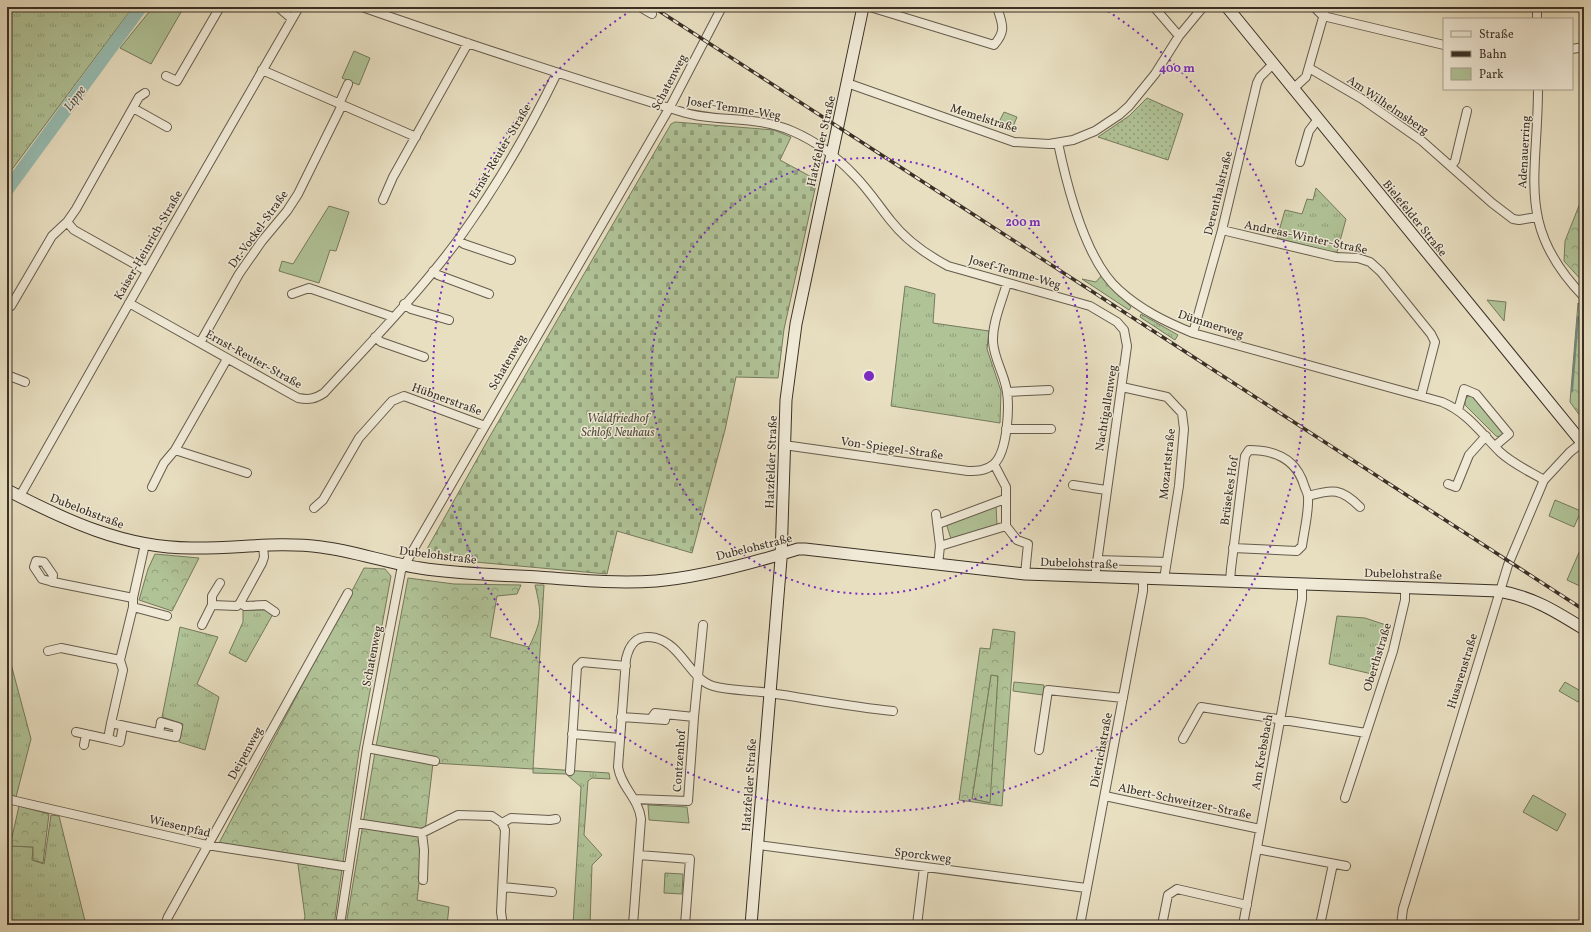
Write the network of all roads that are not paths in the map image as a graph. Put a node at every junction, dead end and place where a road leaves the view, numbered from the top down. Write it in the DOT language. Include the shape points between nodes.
graph roads {
  1 [pos="220,7"];
  2 [pos="278,7"];
  3 [pos="299,7"];
  4 [pos="362,7"];
  5 [pos="640,7"];
  6 [pos="722,7"];
  7 [pos="863,7"];
  8 [pos="870,7"];
  9 [pos="997,7"];
  10 [pos="1154,7"];
  11 [pos="1203,7"];
  12 [pos="1227,7"];
  13 [pos="1314,7"];
  14 [pos="1326,7"];
  15 [pos="1537,7"];
  16 [pos="652,14"];
  17 [pos="1323,16"];
  18 [pos="291,18"];
  19 [pos="1537,18"];
  20 [pos="1179,36"];
  21 [pos="468,43"];
  22 [pos="1443,45"];
  23 [pos="1584,47"];
  24 [pos="1573,49"];
  25 [pos="1273,64"];
  26 [pos="1309,68"];
  27 [pos="262,70"];
  28 [pos="557,73"];
  29 [pos="166,76"];
  30 [pos="847,83"];
  31 [pos="348,84"];
  32 [pos="1294,88"];
  33 [pos="1538,90"];
  34 [pos="145,93"];
  35 [pos="340,104"];
  36 [pos="670,107"];
  37 [pos="133,108"];
  38 [pos="1467,111"];
  39 [pos="1318,120"];
  40 [pos="167,126"];
  41 [pos="416,137"];
  42 [pos="1058,143"];
  43 [pos="831,154"];
  44 [pos="1300,162"];
  45 [pos="1451,166"];
  46 [pos="383,200"];
  47 [pos="1537,217"];
  48 [pos="67,222"];
  49 [pos="1222,230"];
  50 [pos="458,240"];
  51 [pos="511,260"];
  52 [pos="147,271"];
  53 [pos="433,271"];
  54 [pos="1007,283"];
  55 [pos="292,294"];
  56 [pos="489,294"];
  57 [pos="1584,297"];
  58 [pos="129,303"];
  59 [pos="404,304"];
  60 [pos="7,308"];
  61 [pos="393,317"];
  62 [pos="449,320"];
  63 [pos="1124,330"];
  64 [pos="1193,333"];
  65 [pos="375,337"];
  66 [pos="200,343"];
  67 [pos="424,357"];
  68 [pos="227,359"];
  69 [pos="7,374"];
  70 [pos="25,382"];
  71 [pos="1122,387"];
  72 [pos="1049,390"];
  73 [pos="1007,392"];
  74 [pos="1420,396"];
  75 [pos="1458,410"];
  76 [pos="485,426"];
  77 [pos="1006,429"];
  78 [pos="1051,429"];
  79 [pos="1486,436"];
  80 [pos="1583,443"];
  81 [pos="784,445"];
  82 [pos="1495,446"];
  83 [pos="175,450"];
  84 [pos="994,464"];
  85 [pos="247,473"];
  86 [pos="1544,480"];
  87 [pos="1448,484"];
  88 [pos="1073,485"];
  89 [pos="152,487"];
  90 [pos="7,490"];
  91 [pos="1106,490"];
  92 [pos="20,496"];
  93 [pos="1308,496"];
  94 [pos="1006,498"];
  95 [pos="1360,507"];
  96 [pos="314,508"];
  97 [pos="936,514"];
  98 [pos="938,524"];
  99 [pos="1006,526"];
  100 [pos="145,544"];
  101 [pos="263,545"];
  102 [pos="940,546"];
  103 [pos="1233,548"];
  104 [pos="781,554"];
  105 [pos="1097,560"];
  106 [pos="1166,562"];
  107 [pos="404,565"];
  108 [pos="938,565"];
  109 [pos="1025,574"];
  110 [pos="1095,577"];
  111 [pos="1143,578"];
  112 [pos="1164,580"];
  113 [pos="1230,581"];
  114 [pos="52,582"];
  115 [pos="220,583"];
  116 [pos="1302,584"];
  117 [pos="1405,587"];
  118 [pos="1499,591"];
  119 [pos="348,593"];
  120 [pos="133,598"];
  121 [pos="240,603"];
  122 [pos="212,605"];
  123 [pos="133,607"];
  124 [pos="275,612"];
  125 [pos="166,616"];
  126 [pos="202,625"];
  127 [pos="703,625"];
  128 [pos="1584,629"];
  129 [pos="48,651"];
  130 [pos="120,660"];
  131 [pos="626,666"];
  132 [pos="698,676"];
  133 [pos="769,692"];
  134 [pos="1123,698"];
  135 [pos="893,711"];
  136 [pos="694,716"];
  137 [pos="622,717"];
  138 [pos="1281,720"];
  139 [pos="111,723"];
  140 [pos="123,726"];
  141 [pos="76,732"];
  142 [pos="159,733"];
  143 [pos="1366,733"];
  144 [pos="86,734"];
  145 [pos="572,734"];
  146 [pos="620,738"];
  147 [pos="108,739"];
  148 [pos="1183,739"];
  149 [pos="84,745"];
  150 [pos="367,748"];
  151 [pos="1039,750"];
  152 [pos="435,761"];
  153 [pos="570,771"];
  154 [pos="1105,796"];
  155 [pos="1345,798"];
  156 [pos="7,799"];
  157 [pos="634,799"];
  158 [pos="556,819"];
  159 [pos="502,823"];
  160 [pos="356,824"];
  161 [pos="1260,829"];
  162 [pos="422,833"];
  163 [pos="207,845"];
  164 [pos="758,845"];
  165 [pos="1257,849"];
  166 [pos="639,855"];
  167 [pos="1333,864"];
  168 [pos="1346,866"];
  169 [pos="349,867"];
  170 [pos="924,868"];
  171 [pos="423,880"];
  172 [pos="503,887"];
  173 [pos="1086,888"];
  174 [pos="552,892"];
  175 [pos="1247,905"];
  176 [pos="165,925"];
  177 [pos="340,925"];
  178 [pos="503,925"];
  179 [pos="633,925"];
  180 [pos="685,925"];
  181 [pos="752,925"];
  182 [pos="917,925"];
  183 [pos="1080,925"];
  184 [pos="1162,925"];
  185 [pos="1243,925"];
  186 [pos="1320,925"];
  187 [pos="1401,925"];
  1 -- 29 [label="street" via="177,81"];
  2 -- 18 [label="street"];
  3 -- 18 [label="street, Kaiser-Heinrich-Straße"];
  4 -- 21 [label="street, Josef-Temme-Weg"];
  5 -- 16 [label="street"];
  6 -- 36 [label="street, Schatenweg"];
  7 -- 30 [label="main road, Hatzfelder Straße"];
  8 -- 9 [label="street" via="994,45 1002,36 1003,28"];
  10 -- 20 [label="street"];
  11 -- 20 [label="street, Memelstraße"];
  12 -- 25 [label="main road, Bielefelder Straße"];
  13 -- 17 [label="street"];
  14 -- 17 [label="street"];
  15 -- 19 [label="street"];
  17 -- 22 [label="street"];
  17 -- 26 [label="street"];
  18 -- 27 [label="street, Kaiser-Heinrich-Straße"];
  20 -- 42 [label="street, Memelstraße" via="1155,74 1120,115 1095,131"];
  21 -- 28 [label="street, Josef-Temme-Weg"];
  21 -- 41 [label="street"];
  23 -- 24 [label="street"];
  25 -- 32 [label="main road, Bielefelder Straße"];
  25 -- 49 [label="street, Derenthalstraße" via="1257,83"];
  26 -- 32 [label="street" via="1306,77"];
  26 -- 45 [label="street, Am Wilhelmsberg" via="1367,103 1422,141"];
  27 -- 35 [label="street"];
  27 -- 52 [label="street, Kaiser-Heinrich-Straße"];
  28 -- 36 [label="street, Josef-Temme-Weg"];
  28 -- 50 [label="street, Ernst-Reuter-Straße" via="534,121"];
  30 -- 42 [label="street, Memelstraße" via="1014,142"];
  30 -- 43 [label="main road, Hatzfelder Straße"];
  31 -- 35 [label="street, Dr.-Vockel-Straße"];
  32 -- 39 [label="main road, Bielefelder Straße"];
  33 -- 47 [label="street, Adenauerring" via="1534,179"];
  34 -- 37 [label="street" via="139,97"];
  35 -- 41 [label="street"];
  35 -- 66 [label="street, Dr.-Vockel-Straße" via="298,194 239,274"];
  36 -- 43 [label="street, Josef-Temme-Weg" via="679,111 775,125 792,131"];
  36 -- 76 [label="street, Schatenweg"];
  37 -- 40 [label="street"];
  37 -- 48 [label="street"];
  38 -- 45 [label="street" via="1455,161"];
  39 -- 44 [label="street" via="1309,131"];
  39 -- 80 [label="main road, Bielefelder Straße"];
  41 -- 46 [label="street"];
  42 -- 64 [label="street, Dümmerweg" via="1077,213 1104,274 1119,290 1155,316"];
  43 -- 54 [label="street, Josef-Temme-Weg" via="855,175 892,223 919,247 948,266"];
  43 -- 81 [label="main road, Hatzfelder Straße" via="794,332"];
  45 -- 47 [label="street, Am Wilhelmsberg" via="1513,219"];
  47 -- 57 [label="street, Adenauerring" via="1553,258"];
  48 -- 52 [label="street" via="74,230"];
  48 -- 60 [label="street" via="52,236 11,306"];
  49 -- 64 [label="street, Derenthalstraße"];
  49 -- 74 [label="street, Andreas-Winter-Straße" via="1336,257 1358,258 1376,267 1432,334 1435,342"];
  50 -- 51 [label="street"];
  50 -- 53 [label="street, Ernst-Reuter-Straße"];
  52 -- 58 [label="street, Kaiser-Heinrich-Straße"];
  53 -- 56 [label="street"];
  53 -- 59 [label="street, Ernst-Reuter-Straße"];
  54 -- 63 [label="street, Josef-Temme-Weg" via="1090,306 1117,322"];
  54 -- 73 [label="street" via="993,342"];
  55 -- 61 [label="street" via="309,288"];
  58 -- 66 [label="street, Ernst-Reuter-Straße"];
  58 -- 92 [label="street, Kaiser-Heinrich-Straße"];
  59 -- 61 [label="street, Ernst-Reuter-Straße"];
  59 -- 62 [label="street" via="411,309"];
  61 -- 65 [label="street, Ernst-Reuter-Straße"];
  63 -- 71 [label="street, Nachtigallenweg" via="1128,346"];
  64 -- 74 [label="street, Dümmerweg"];
  65 -- 67 [label="street" via="381,342"];
  65 -- 68 [label="street, Ernst-Reuter-Straße" via="324,393 308,400 298,398"];
  66 -- 68 [label="street, Ernst-Reuter-Straße"];
  68 -- 83 [label="street"];
  69 -- 70 [label="street"];
  71 -- 91 [label="street, Nachtigallenweg"];
  71 -- 106 [label="street, Mozartstraße" via="1167,397 1182,413 1184,429 1179,486"];
  72 -- 73 [label="street"];
  73 -- 77 [label="street"];
  74 -- 75 [label="street, Dümmerweg"];
  75 -- 79 [label="street, Dümmerweg"];
  75 -- 82 [label="street" via="1464,389 1476,394 1509,434"];
  76 -- 96 [label="street, Hübnerstraße" via="404,396 399,397 392,401 359,438 323,500"];
  76 -- 107 [label="street, Schatenweg"];
  77 -- 78 [label="street"];
  77 -- 84 [label="street" via="1001,453"];
  79 -- 82 [label="street, Dümmerweg"];
  79 -- 87 [label="street" via="1469,455 1456,488"];
  80 -- 86 [label="street, Husarenstraße" via="1570,452"];
  81 -- 84 [label="street, Von-Spiegel-Straße" via="968,471 982,470"];
  81 -- 104 [label="main road, Hatzfelder Straße"];
  82 -- 86 [label="street, Dümmerweg" via="1516,465"];
  83 -- 85 [label="street"];
  83 -- 89 [label="street" via="164,463"];
  84 -- 94 [label="street" via="1006,487"];
  86 -- 118 [label="street, Husarenstraße"];
  88 -- 91 [label="street"];
  90 -- 92 [label="main road, Dubelohstraße"];
  91 -- 105 [label="street, Nachtigallenweg"];
  92 -- 100 [label="main road, Dubelohstraße" via="62,518 106,535"];
  93 -- 95 [label="street" via="1339,492 1348,495"];
  93 -- 103 [label="street, Brüsekes Hof" via="1302,546 1297,551"];
  93 -- 103 [label="street, Brüsekes Hof" via="1302,479 1290,461 1278,454 1249,450 1245,456"];
  94 -- 98 [label="street"];
  94 -- 99 [label="street"];
  97 -- 98 [label="street"];
  98 -- 102 [label="street"];
  99 -- 102 [label="street"];
  99 -- 109 [label="street" via="1017,540 1028,544"];
  100 -- 101 [label="main road, Dubelohstraße" via="189,548"];
  100 -- 120 [label="street"];
  101 -- 107 [label="main road, Dubelohstraße" via="296,544 322,547"];
  101 -- 121 [label="street" via="262,563"];
  102 -- 108 [label="street"];
  103 -- 113 [label="street, Brüsekes Hof"];
  104 -- 107 [label="main road, Dubelohstraße" via="686,576 638,582 531,577"];
  104 -- 108 [label="main road, Dubelohstraße" via="798,549"];
  104 -- 133 [label="main road, Hatzfelder Straße"];
  105 -- 106 [label="street"];
  105 -- 110 [label="street, Nachtigallenweg"];
  106 -- 112 [label="street, Mozartstraße"];
  107 -- 150 [label="street, Schatenweg" via="400,574"];
  108 -- 109 [label="main road, Dubelohstraße"];
  109 -- 110 [label="main road, Dubelohstraße"];
  110 -- 111 [label="main road, Dubelohstraße"];
  111 -- 112 [label="main road, Dubelohstraße"];
  111 -- 134 [label="street, Dietrichstraße"];
  112 -- 113 [label="main road, Dubelohstraße"];
  113 -- 116 [label="main road, Dubelohstraße"];
  114 -- 120 [label="street"];
  115 -- 122 [label="street" via="212,596"];
  116 -- 117 [label="main road, Dubelohstraße"];
  116 -- 138 [label="street, Am Krebsbach" via="1302,599"];
  117 -- 118 [label="main road, Dubelohstraße"];
  117 -- 143 [label="street, Oberthstraße" via="1405,600 1397,637"];
  118 -- 128 [label="main road, Dubelohstraße" via="1533,599"];
  118 -- 187 [label="street, Husarenstraße" via="1403,909"];
  119 -- 163 [label="street, Deipenweg"];
  120 -- 123 [label="street"];
  121 -- 122 [label="street" via="237,606"];
  121 -- 124 [label="street" via="245,606 265,606"];
  122 -- 126 [label="street"];
  123 -- 125 [label="street"];
  123 -- 130 [label="street"];
  127 -- 132 [label="street, Contzenhof"];
  129 -- 130 [label="street" via="60,648"];
  130 -- 139 [label="street" via="123,670"];
  131 -- 132 [label="street" via="631,644 641,637 651,637 675,649"];
  131 -- 137 [label="street"];
  131 -- 145 [label="street" via="582,662 577,667"];
  132 -- 133 [label="street" via="712,686"];
  132 -- 136 [label="street, Contzenhof"];
  133 -- 135 [label="street"];
  133 -- 164 [label="main road, Hatzfelder Straße"];
  134 -- 151 [label="street" via="1048,690"];
  134 -- 154 [label="street, Dietrichstraße"];
  136 -- 137 [label="street, Contzenhof" via="655,713 651,719"];
  136 -- 157 [label="street, Contzenhof" via="688,801"];
  137 -- 146 [label="street"];
  138 -- 143 [label="street"];
  138 -- 148 [label="street" via="1201,707"];
  138 -- 161 [label="street, Am Krebsbach"];
  139 -- 140 [label="street"];
  139 -- 147 [label="street"];
  140 -- 142 [label="street"];
  140 -- 147 [label="street" via="120,742"];
  141 -- 144 [label="street"];
  143 -- 155 [label="street, Oberthstraße"];
  144 -- 147 [label="street"];
  144 -- 149 [label="street"];
  145 -- 146 [label="street"];
  145 -- 153 [label="street"];
  146 -- 157 [label="street" via="620,777"];
  150 -- 152 [label="street"];
  150 -- 160 [label="street, Schatenweg"];
  154 -- 161 [label="street, Albert-Schweitzer-Straße"];
  154 -- 173 [label="street, Dietrichstraße"];
  156 -- 163 [label="street, Wiesenpfad"];
  157 -- 166 [label="street" via="640,809 641,819"];
  158 -- 159 [label="street" via="512,818"];
  159 -- 162 [label="street" via="492,816 458,815"];
  159 -- 172 [label="street" via="505,830"];
  160 -- 162 [label="street"];
  160 -- 169 [label="street, Schatenweg"];
  161 -- 165 [label="street, Am Krebsbach"];
  162 -- 171 [label="street"];
  163 -- 169 [label="street, Wiesenpfad"];
  163 -- 176 [label="street, Deipenweg"];
  164 -- 170 [label="street, Sporckweg"];
  164 -- 181 [label="main road, Hatzfelder Straße"];
  165 -- 167 [label="street"];
  165 -- 175 [label="street, Am Krebsbach"];
  166 -- 179 [label="street"];
  166 -- 180 [label="street" via="690,860"];
  167 -- 168 [label="street"];
  167 -- 186 [label="street"];
  169 -- 177 [label="street, Schatenweg"];
  170 -- 173 [label="street, Sporckweg"];
  170 -- 182 [label="street"];
  172 -- 174 [label="street"];
  172 -- 178 [label="street"];
  173 -- 183 [label="street, Dietrichstraße"];
  175 -- 184 [label="street" via="1177,889 1168,895"];
  175 -- 185 [label="street, Am Krebsbach"];
}
